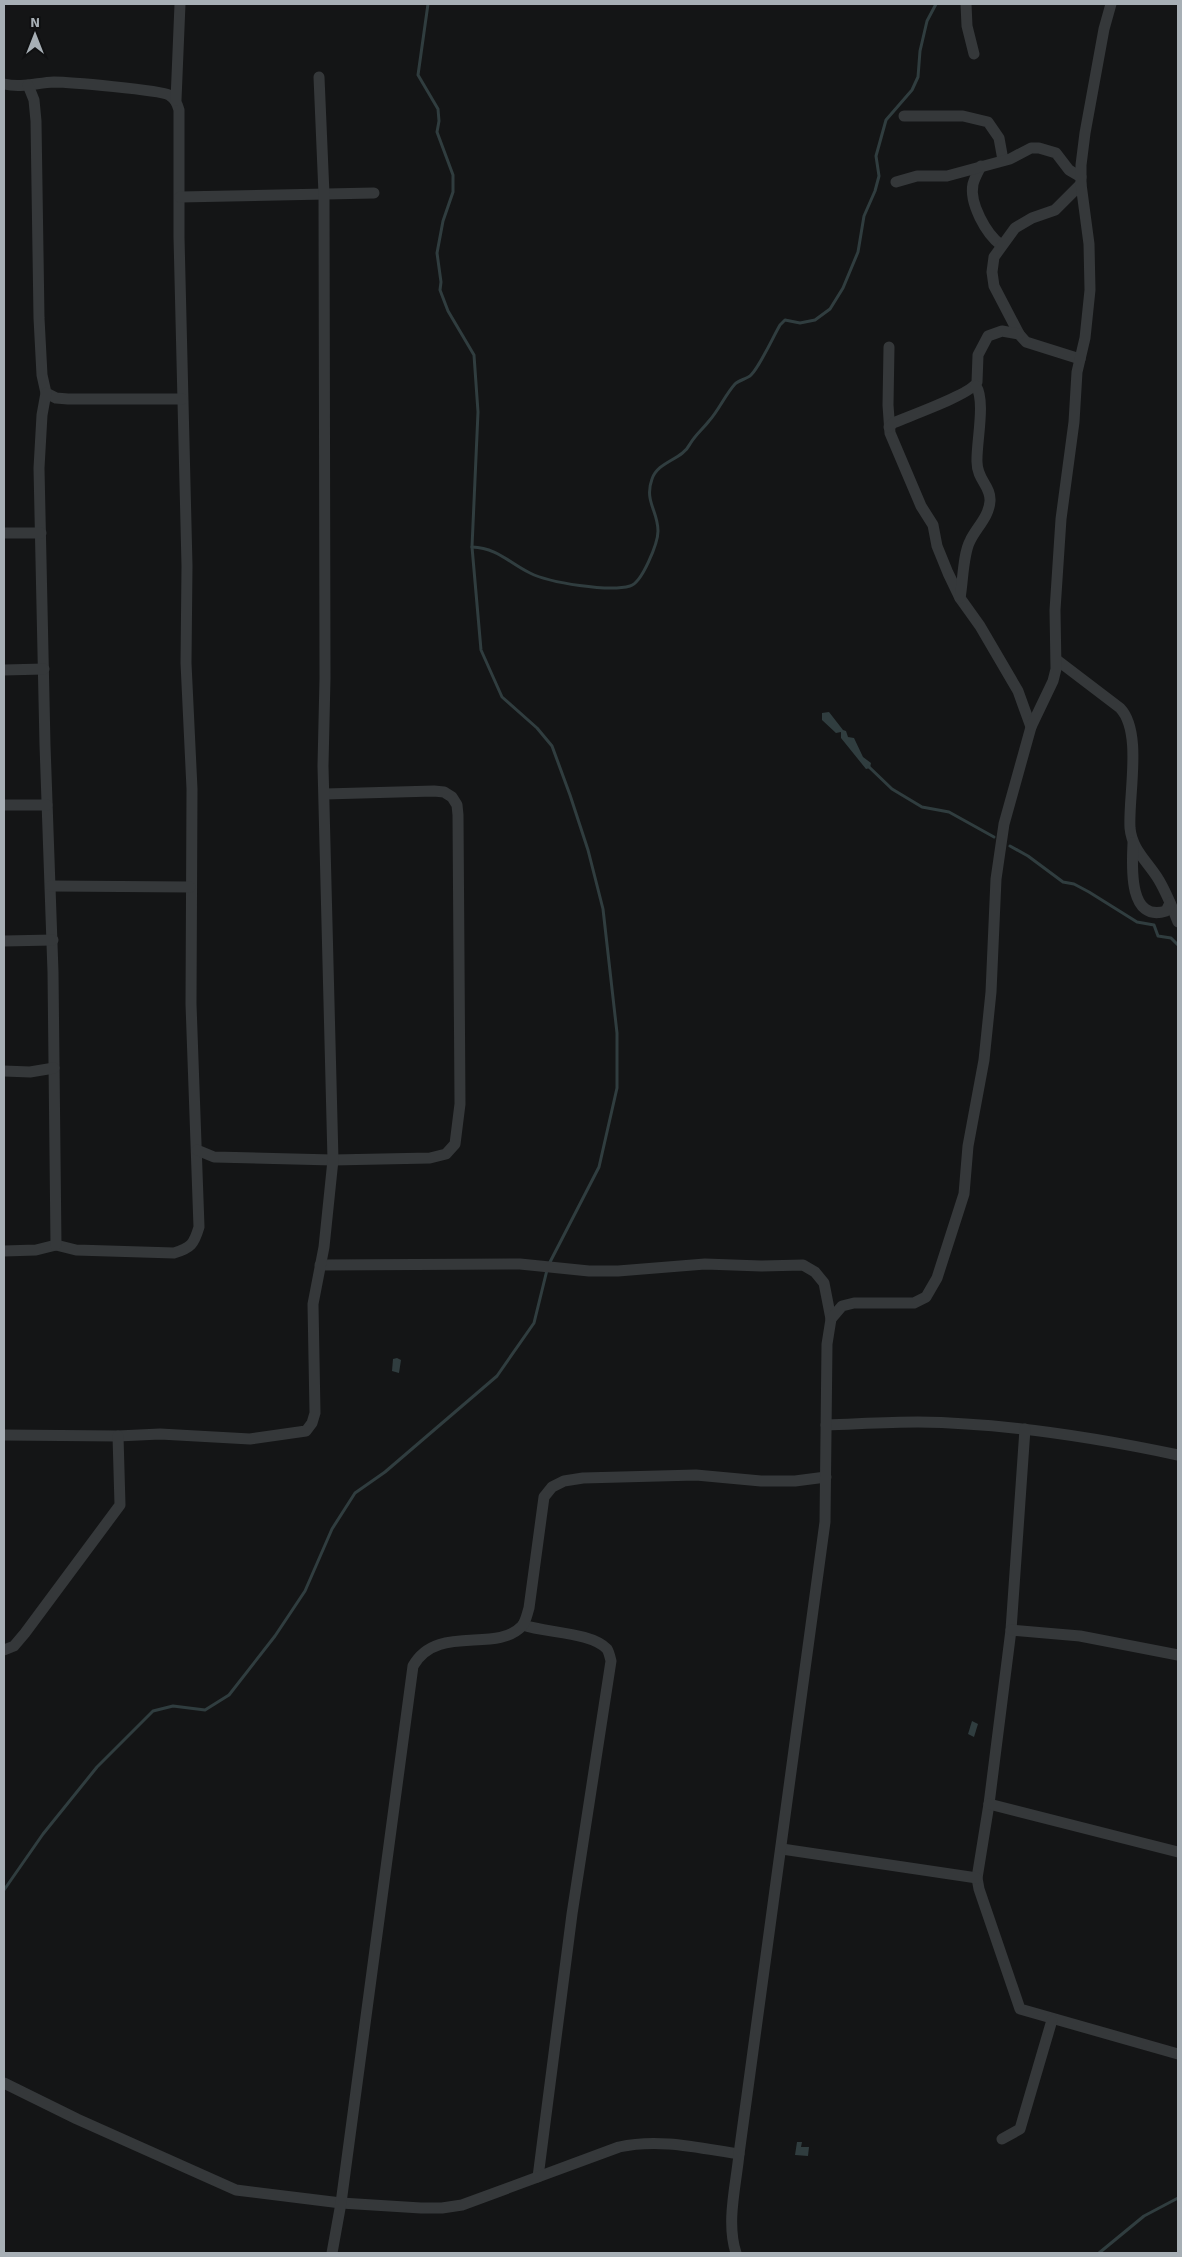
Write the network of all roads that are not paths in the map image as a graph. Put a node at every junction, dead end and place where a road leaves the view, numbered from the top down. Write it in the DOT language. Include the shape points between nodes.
graph roads {
  1 [pos="180,4"];
  2 [pos="966,4"];
  3 [pos="1111,4"];
  4 [pos="974,54"];
  5 [pos="319,77"];
  6 [pos="4,84"];
  7 [pos="28,85"];
  8 [pos="176,100"];
  9 [pos="904,116"];
  10 [pos="1003,160"];
  11 [pos="981,166"];
  12 [pos="1081,181"];
  13 [pos="896,182"];
  14 [pos="374,193"];
  15 [pos="324,194"];
  16 [pos="180,197"];
  17 [pos="1001,245"];
  18 [pos="1019,334"];
  19 [pos="889,347"];
  20 [pos="1080,359"];
  21 [pos="976,386"];
  22 [pos="46,393"];
  23 [pos="182,399"];
  24 [pos="889,427"];
  25 [pos="4,533"];
  26 [pos="40,533"];
  27 [pos="960,598"];
  28 [pos="1057,660"];
  29 [pos="44,669"];
  30 [pos="4,670"];
  31 [pos="1031,727"];
  32 [pos="326,794"];
  33 [pos="4,805"];
  34 [pos="47,805"];
  35 [pos="1133,841"];
  36 [pos="51,886"];
  37 [pos="190,887"];
  38 [pos="1170,903"];
  39 [pos="1178,922"];
  40 [pos="53,940"];
  41 [pos="4,941"];
  42 [pos="54,1068"];
  43 [pos="4,1071"];
  44 [pos="197,1150"];
  45 [pos="333,1160"];
  46 [pos="56,1245"];
  47 [pos="4,1252"];
  48 [pos="320,1265"];
  49 [pos="831,1319"];
  50 [pos="826,1425"];
  51 [pos="1025,1430"];
  52 [pos="4,1435"];
  53 [pos="118,1436"];
  54 [pos="1178,1455"];
  55 [pos="826,1477"];
  56 [pos="523,1625"];
  57 [pos="1011,1630"];
  58 [pos="4,1650"];
  59 [pos="1178,1654"];
  60 [pos="989,1804"];
  61 [pos="782,1850"];
  62 [pos="1178,1852"];
  63 [pos="977,1878"];
  64 [pos="1052,2020"];
  65 [pos="1178,2054"];
  66 [pos="4,2083"];
  67 [pos="1002,2139"];
  68 [pos="739,2154"];
  69 [pos="538,2178"];
  70 [pos="341,2203"];
  71 [pos="332,2253"];
  72 [pos="736,2253"];
  1 -- 8 [label="street"];
  2 -- 4 [label="street" via="966,26"];
  3 -- 12 [label="street" via="1085,133"];
  5 -- 15 [label="street"];
  6 -- 7 [label="street"];
  7 -- 8 [label="street" via="56,82 148,91 167,94"];
  7 -- 22 [label="street" via="34,100 36,121 39,318"];
  8 -- 16 [label="street" via="179,110"];
  9 -- 10 [label="street" via="963,116 988,122 999,138"];
  10 -- 11 [label="street"];
  10 -- 12 [label="street" via="1031,148 1048,149 1061,158"];
  11 -- 13 [label="street" via="946,176 917,176"];
  11 -- 17 [label="street" via="973,184 973,199 986,230"];
  12 -- 17 [label="street" via="1055,210 1016,228"];
  12 -- 20 [label="street" via="1091,273"];
  14 -- 15 [label="street"];
  15 -- 16 [label="street"];
  15 -- 32 [label="street" via="323,766"];
  16 -- 23 [label="street"];
  17 -- 18 [label="street" via="994,257 994,286"];
  18 -- 20 [label="street" via="1026,342"];
  18 -- 21 [label="street" via="1002,331 988,336 978,355"];
  19 -- 24 [label="street"];
  20 -- 28 [label="street" via="1061,519 1055,610"];
  21 -- 24 [label="street" via="965,394 893,422"];
  21 -- 27 [label="street" via="979,392 977,471 990,492 990,500 970,542"];
  22 -- 23 [label="street" via="68,400"];
  22 -- 26 [label="street" via="39,468"];
  23 -- 37 [label="street" via="186,663 192,789"];
  24 -- 27 [label="street" via="921,506 935,531 937,546"];
  25 -- 26 [label="street"];
  26 -- 29 [label="street"];
  27 -- 31 [label="street" via="1018,691"];
  28 -- 31 [label="street" via="1053,681"];
  28 -- 35 [label="street" via="1120,708 1128,719"];
  29 -- 30 [label="street"];
  29 -- 34 [label="street"];
  31 -- 49 [label="street" via="1001,838 984,1060 968,1146 961,1208 937,1278 926,1297 914,1304 854,1303 842,1306"];
  32 -- 45 [label="street"];
  32 -- 45 [label="street" via="444,792 457,805 460,852 460,1104 455,1144 446,1154 430,1158"];
  33 -- 34 [label="street"];
  34 -- 36 [label="street"];
  35 -- 38 [label="street"];
  35 -- 38 [label="street" via="1134,892 1150,912 1166,911"];
  36 -- 37 [label="street"];
  36 -- 40 [label="street"];
  37 -- 44 [label="street"];
  38 -- 39 [label="street"];
  40 -- 41 [label="street"];
  40 -- 42 [label="street"];
  42 -- 43 [label="street" via="30,1072"];
  42 -- 46 [label="street"];
  44 -- 45 [label="street" via="214,1157"];
  44 -- 46 [label="street" via="199,1227 196,1240 187,1250 174,1253 76,1250"];
  45 -- 48 [label="street"];
  46 -- 47 [label="street"];
  48 -- 49 [label="street" via="520,1264 589,1271 705,1264 803,1265 824,1283"];
  48 -- 53 [label="street" via="313,1304 316,1402 312,1423 306,1431 250,1439 160,1434"];
  49 -- 50 [label="street" via="827,1344"];
  50 -- 51 [label="street" via="918,1422"];
  50 -- 55 [label="street"];
  51 -- 54 [label="street" via="1114,1442"];
  51 -- 57 [label="street"];
  52 -- 53 [label="street"];
  53 -- 58 [label="street" via="120,1505 25,1633 14,1646"];
  55 -- 56 [label="street" via="761,1481 673,1475 564,1481 552,1487 544,1497 529,1608"];
  55 -- 61 [label="street" via="825,1522"];
  56 -- 69 [label="street" via="596,1641 608,1650 611,1661 572,1914"];
  56 -- 70 [label="street" via="498,1636 434,1646 418,1657 413,1666"];
  57 -- 59 [label="street" via="1080,1636"];
  57 -- 60 [label="street"];
  60 -- 62 [label="street"];
  60 -- 63 [label="street"];
  61 -- 63 [label="street"];
  61 -- 68 [label="street"];
  63 -- 64 [label="street" via="1017,2004 1025,2012"];
  64 -- 65 [label="street"];
  64 -- 67 [label="street" via="1020,2129"];
  66 -- 70 [label="street" via="229,2187"];
  68 -- 69 [label="street" via="674,2144 637,2143"];
  68 -- 72 [label="street" via="732,2234"];
  69 -- 70 [label="street" via="442,2208"];
  70 -- 71 [label="street"];
}
